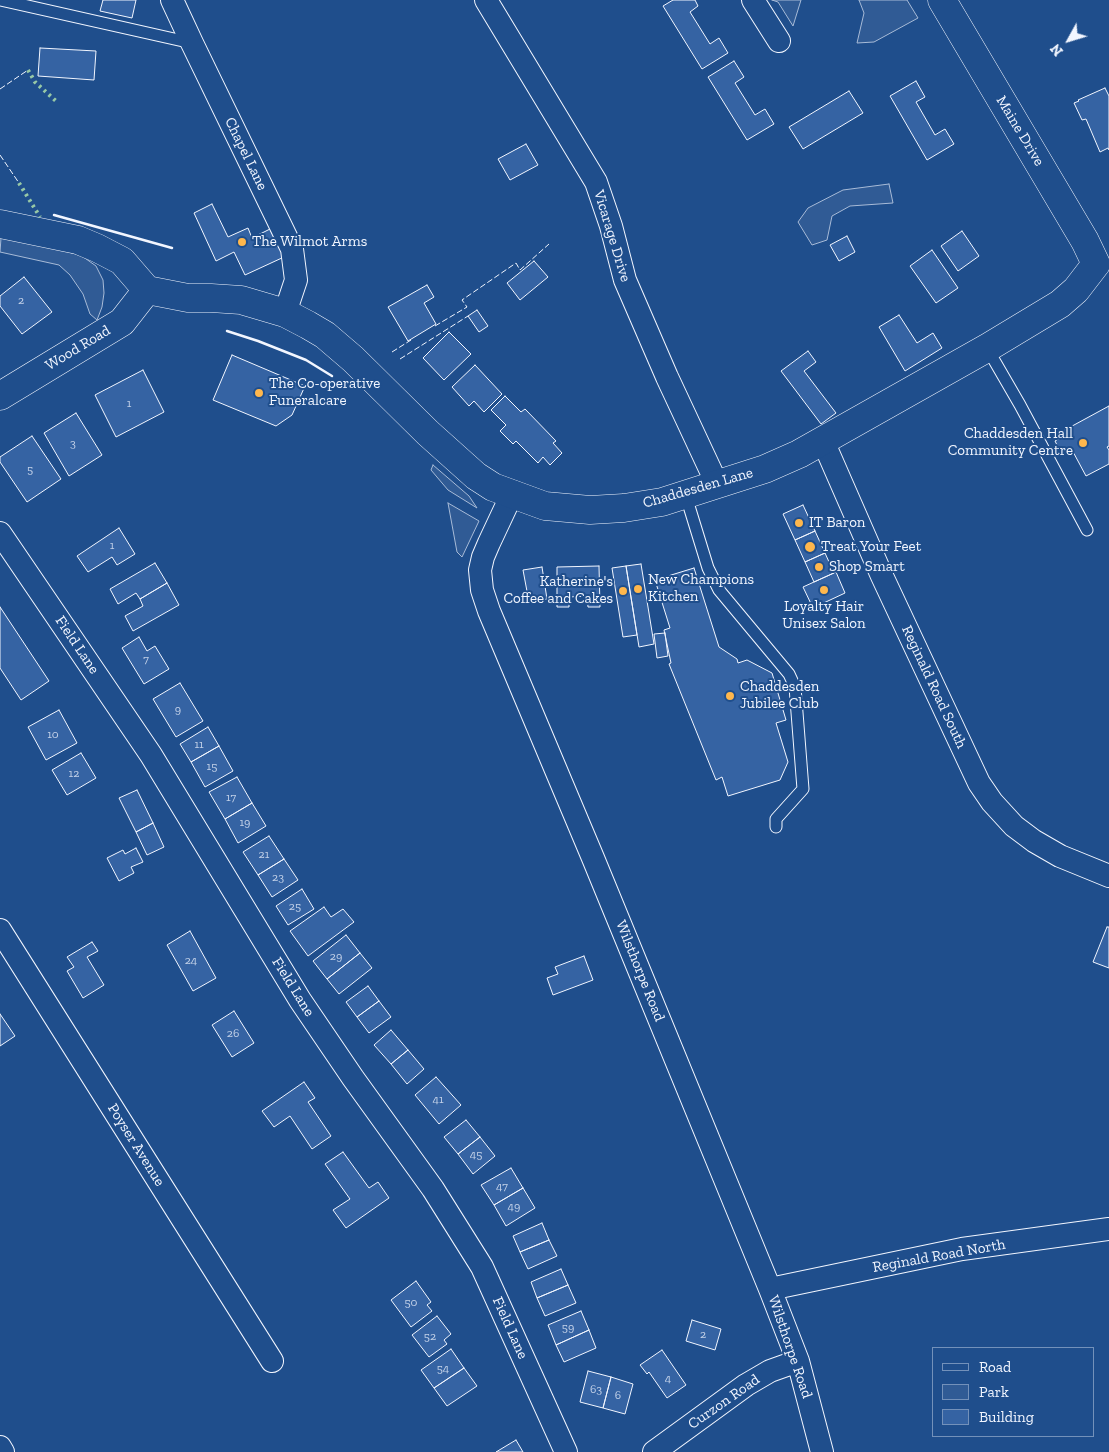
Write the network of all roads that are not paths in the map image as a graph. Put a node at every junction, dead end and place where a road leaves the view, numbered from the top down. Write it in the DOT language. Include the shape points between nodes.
graph roads {
  1 [pos="1,0"];
  2 [pos="172,0"];
  3 [pos="486,0"];
  4 [pos="753,0"];
  5 [pos="942,0"];
  6 [pos="779,41"];
  7 [pos="192,43"];
  8 [pos="0,224"];
  9 [pos="1103,264"];
  10 [pos="147,290"];
  11 [pos="285,313"];
  12 [pos="987,348"];
  13 [pos="0,396"];
  14 [pos="823,441"];
  15 [pos="717,484"];
  16 [pos="512,494"];
  17 [pos="685,494"];
  18 [pos="1087,530"];
  19 [pos="0,533"];
  20 [pos="776,827"];
  21 [pos="1109,876"];
  22 [pos="0,930"];
  23 [pos="1109,1229"];
  24 [pos="770,1289"];
  25 [pos="272,1361"];
  26 [pos="798,1361"];
  27 [pos="0,1447"];
  28 [pos="3,1452"];
  29 [pos="566,1452"];
  30 [pos="654,1452"];
  31 [pos="822,1452"];
  1 -- 7 [label="lane"];
  2 -- 7 [label="street, Chapel Lane"];
  3 -- 15 [label="street, Vicarage Drive" via="596,182 628,287"];
  4 -- 6 [label="street"];
  5 -- 9 [label="street, Maine Drive" via="1080,233"];
  7 -- 11 [label="street, Chapel Lane" via="292,249 296,280"];
  8 -- 10 [label="street" via="71,238 97,248 122,262"];
  9 -- 12 [label="street, Chaddesden Lane" via="1060,304"];
  10 -- 11 [label="street, Chaddesden Lane" via="188,298 241,300"];
  10 -- 13 [label="street, Wood Road" via="122,322"];
  11 -- 16 [label="street, Chaddesden Lane" via="325,335 476,476"];
  12 -- 14 [label="street, Chaddesden Lane"];
  12 -- 18 [label="lane"];
  14 -- 15 [label="street, Chaddesden Lane" via="765,469"];
  14 -- 21 [label="street, Reginald Road South" via="882,576 979,782 992,802 1014,826 1034,841 1060,856"];
  15 -- 17 [label="street, Chaddesden Lane"];
  16 -- 17 [label="street, Chaddesden Lane" via="544,506 590,510 662,502"];
  16 -- 24 [label="street, Wilsthorpe Road" via="483,557 480,570 482,590"];
  17 -- 20 [label="lane" via="704,556 720,590 789,674 795,687 803,788 776,819"];
  19 -- 29 [label="street, Field Lane" via="151,754 300,1000 433,1189 482,1267"];
  22 -- 25 [label="street, Poyser Avenue"];
  23 -- 24 [label="street, Reginald Road North" via="962,1249"];
  24 -- 26 [label="street, Wilsthorpe Road"];
  26 -- 30 [label="street, Curzon Road" via="770,1371 746,1385"];
  26 -- 31 [label="street, Wilsthorpe Road"];
  27 -- 28 [label="street"];
}
